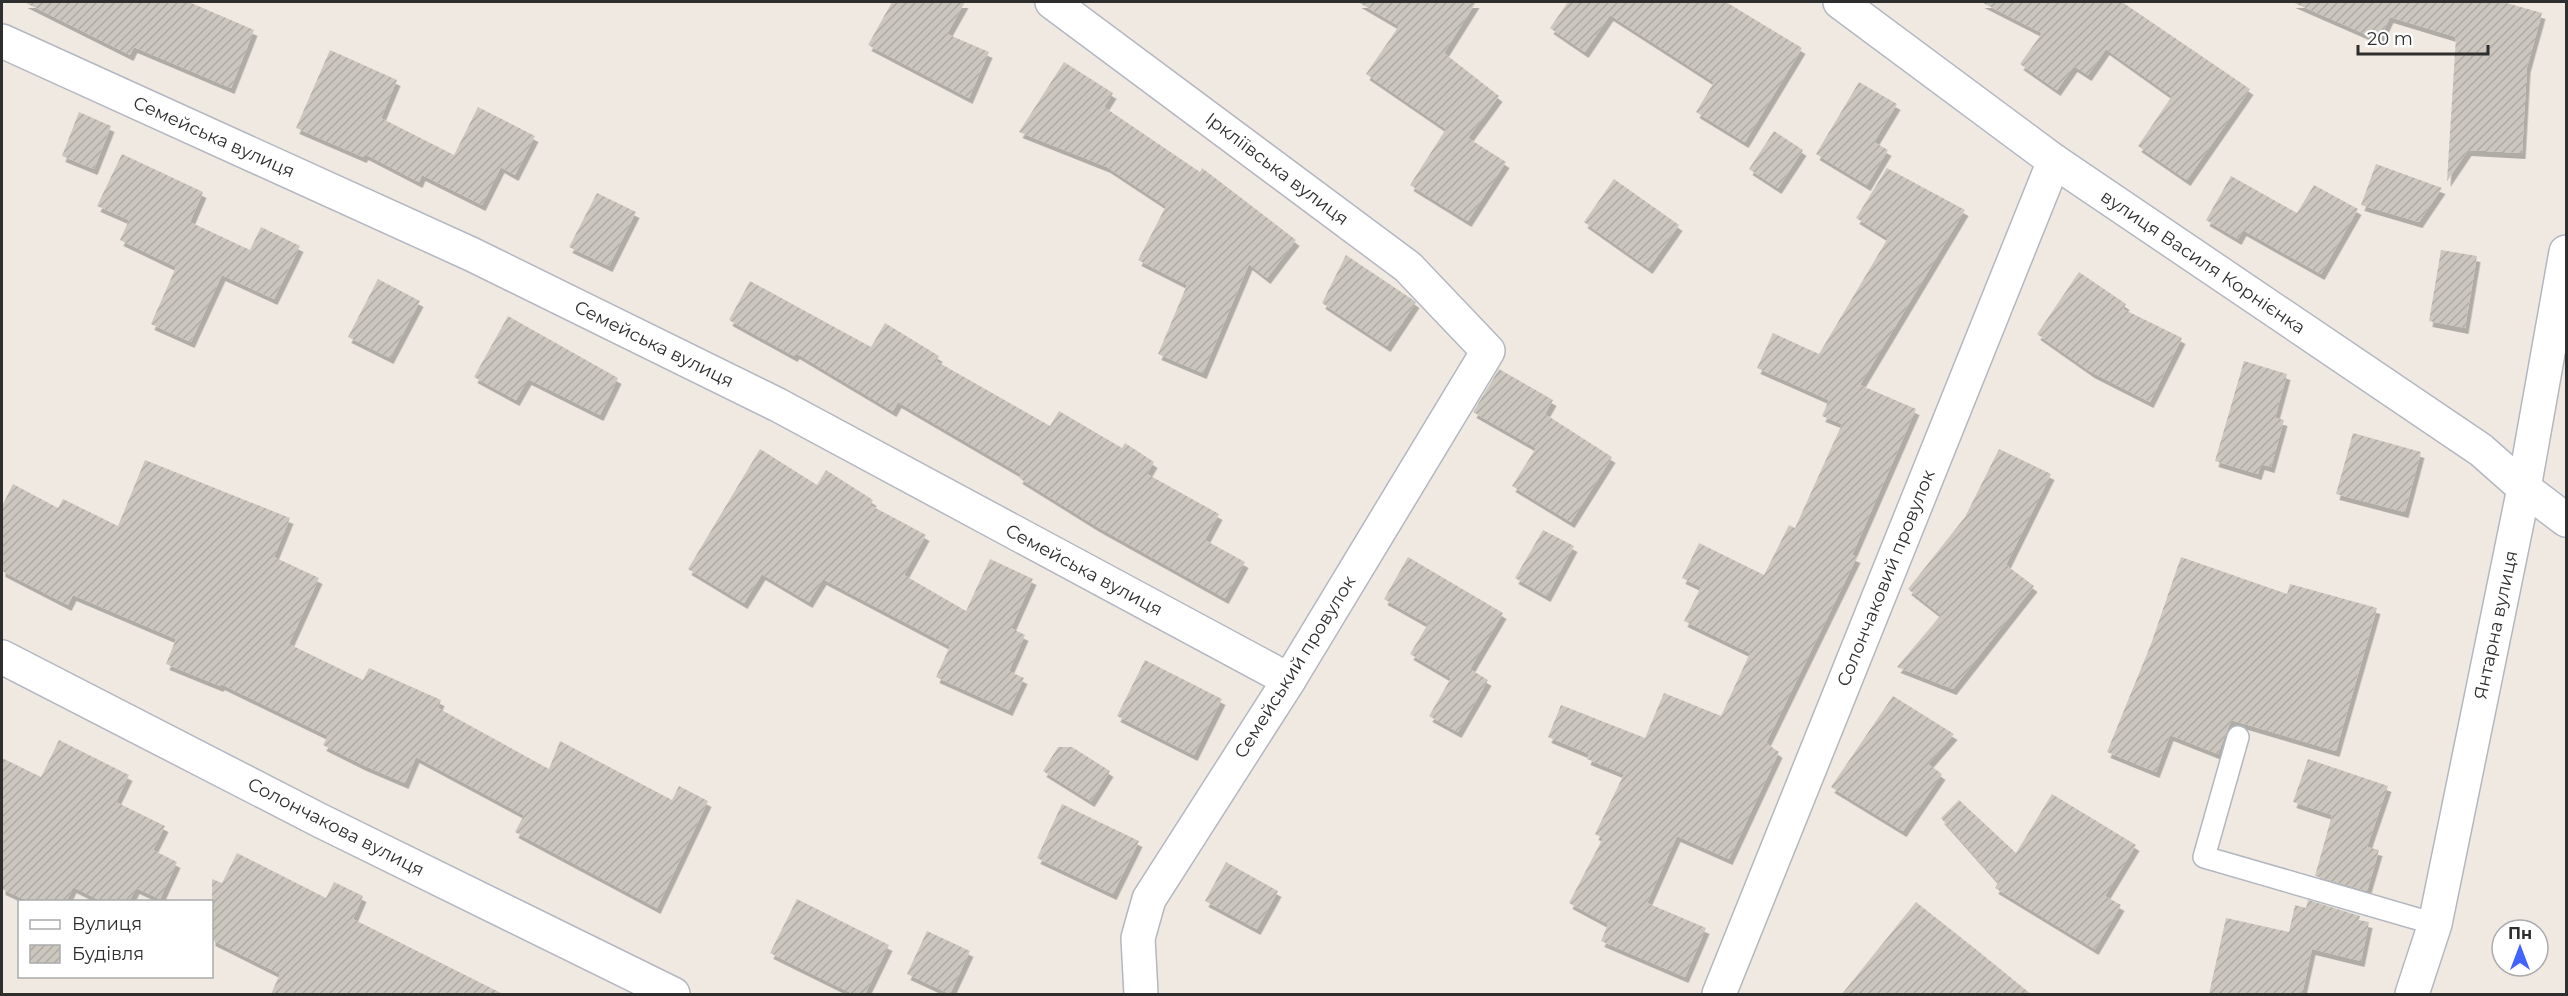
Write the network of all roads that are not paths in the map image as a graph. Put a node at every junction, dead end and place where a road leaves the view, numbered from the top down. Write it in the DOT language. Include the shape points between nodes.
graph roads {
  1 [pos="1052,2"];
  2 [pos="1840,2"];
  3 [pos="2,41"];
  4 [pos="2054,161"];
  5 [pos="2566,252"];
  6 [pos="1488,351"];
  7 [pos="2524,488"];
  8 [pos="2566,520"];
  9 [pos="2,657"];
  10 [pos="1289,681"];
  11 [pos="2238,737"];
  12 [pos="2435,924"];
  13 [pos="673,994"];
  14 [pos="1141,994"];
  15 [pos="1719,994"];
  16 [pos="2412,994"];
  1 -- 6 [label="street, Іркліївська вулиця" via="1408,267"];
  2 -- 4 [label="street, вулиця Василя Корнієнка"];
  3 -- 10 [label="street, Семейська вулиця" via="471,254 767,400"];
  4 -- 7 [label="street, вулиця Василя Корнієнка" via="2481,450"];
  4 -- 15 [label="street, Солончаковий провулок"];
  5 -- 7 [label="street, Янтарна вулиця"];
  6 -- 10 [label="street, Семейський провулок"];
  7 -- 8 [label="street, вулиця Василя Корнієнка"];
  7 -- 12 [label="street, Янтарна вулиця"];
  9 -- 13 [label="street, Солончакова вулиця"];
  10 -- 14 [label="street, Семейський провулок" via="1149,898 1138,938"];
  11 -- 12 [label="lane" via="2204,857"];
  12 -- 16 [label="street, Янтарна вулиця"];
}
